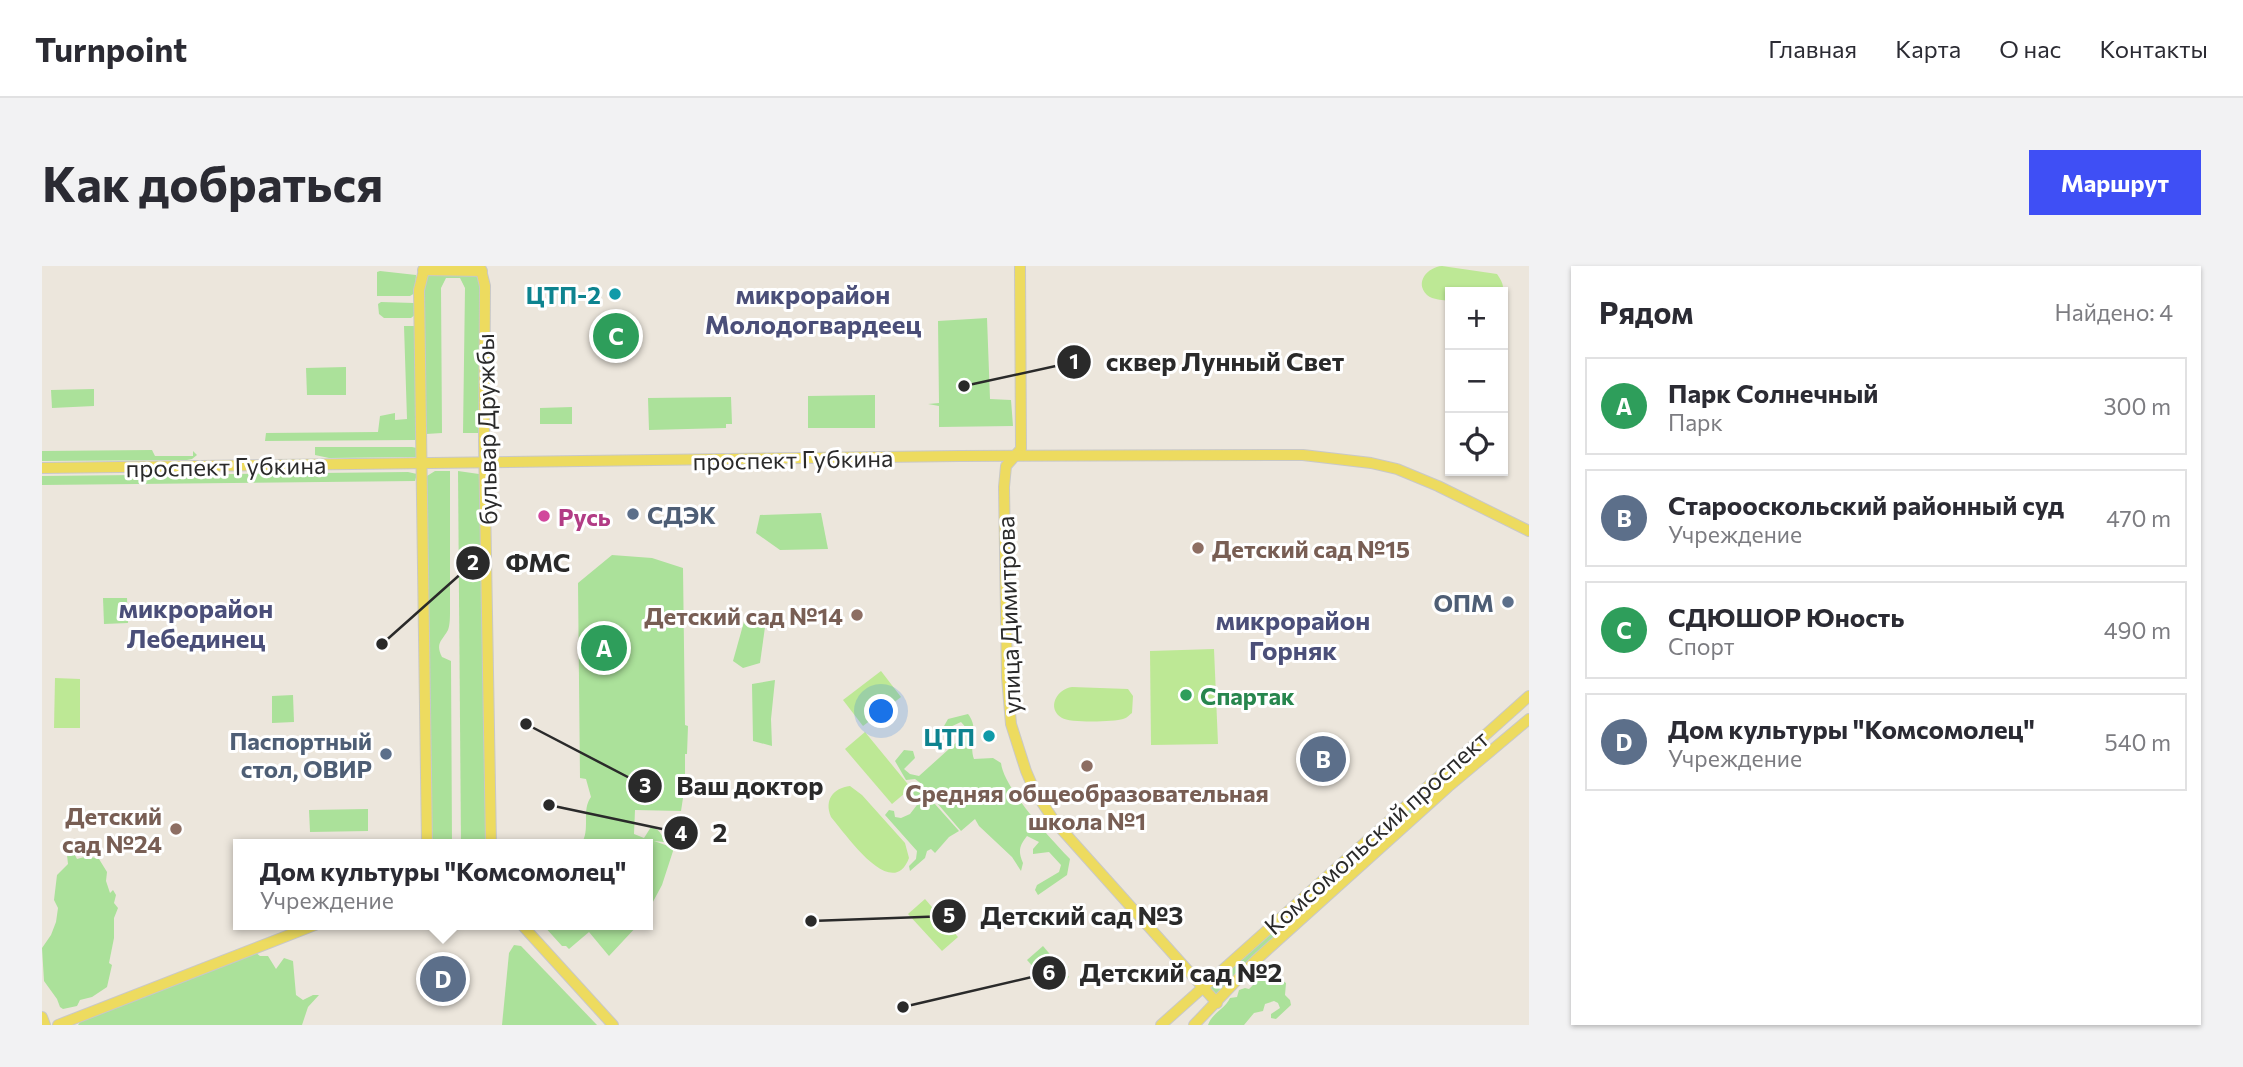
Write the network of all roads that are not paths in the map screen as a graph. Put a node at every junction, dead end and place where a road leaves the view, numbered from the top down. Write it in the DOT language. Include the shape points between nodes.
graph roads {
  1 [pos="1020,266"];
  2 [pos="424,268"];
  3 [pos="481,269"];
  4 [pos="1014,456"];
  5 [pos="485,463"];
  6 [pos="422,464"];
  7 [pos="42,468"];
  8 [pos="1529,531"];
  9 [pos="1529,696"];
  10 [pos="1529,719"];
  11 [pos="1439,776"];
  12 [pos="1448,787"];
  13 [pos="427,839"];
  14 [pos="491,839"];
  15 [pos="1314,888"];
  16 [pos="1324,900"];
  17 [pos="302,930"];
  18 [pos="527,930"];
  19 [pos="1203,989"];
  20 [pos="1217,1003"];
  21 [pos="42,1017"];
  22 [pos="45,1025"];
  23 [pos="58,1025"];
  24 [pos="613,1025"];
  25 [pos="1161,1025"];
  26 [pos="1194,1025"];
  1 -- 4 [label="main road, улица Димитрова" via="1021,449"];
  2 -- 3 [label="main road"];
  2 -- 6 [label="main road" via="419,290"];
  3 -- 5 [label="main road, бульвар Дружбы" via="485,286"];
  4 -- 5 [label="main road, проспект Губкина"];
  4 -- 8 [label="main road, проспект Губкина" via="1331,457 1397,469"];
  4 -- 19 [label="main road, улица Димитрова" via="1006,466 1004,486 1008,701 1017,747 1035,792 1055,822"];
  5 -- 6 [label="main road, проспект Губкина"];
  5 -- 14 [label="main road, бульвар Дружбы"];
  6 -- 7 [label="main road, проспект Губкина"];
  6 -- 13 [label="main road"];
  9 -- 11 [label="main road, Комсомольский проспект"];
  10 -- 12 [label="main road, Комсомольский проспект"];
  11 -- 12 [label="main road"];
  11 -- 15 [label="main road, Комсомольский проспект"];
  12 -- 16 [label="main road, Комсомольский проспект"];
  15 -- 16 [label="main road"];
  15 -- 19 [label="main road, Комсомольский проспект"];
  16 -- 20 [label="main road, Комсомольский проспект" via="1248,968"];
  17 -- 23 [label="main road"];
  18 -- 24 [label="main road"];
  19 -- 20 [label="main road, улица Димитрова"];
  19 -- 25 [label="main road, Комсомольский проспект"];
  20 -- 26 [label="main road, Комсомольский проспект"];
  21 -- 22 [label="main road"];
}
